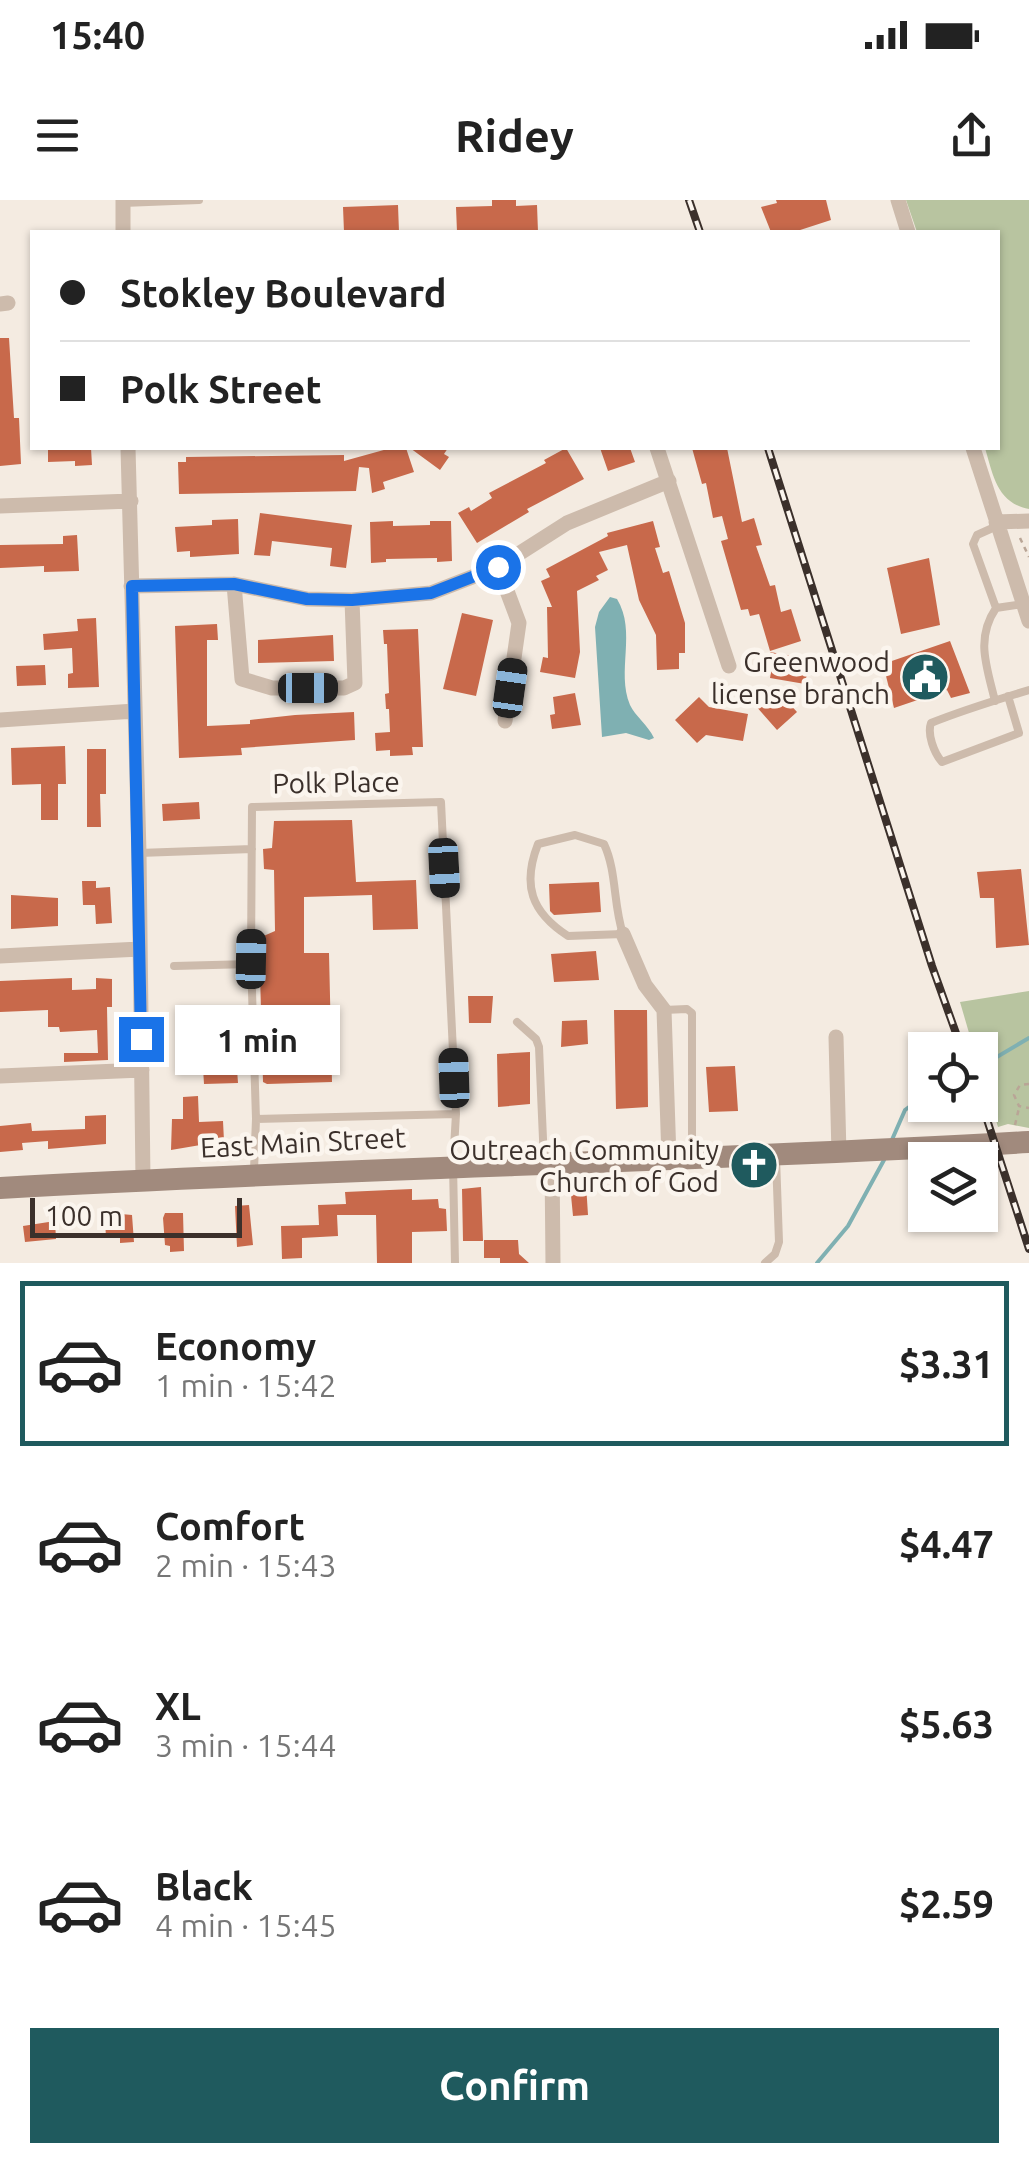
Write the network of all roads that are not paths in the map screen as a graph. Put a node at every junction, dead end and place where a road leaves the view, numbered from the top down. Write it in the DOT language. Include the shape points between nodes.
graph roads {
  1 [pos="172,200"];
  2 [pos="199,200"];
  3 [pos="898,200"];
  4 [pos="123,202"];
  5 [pos="123,230"];
  6 [pos="907,230"];
  7 [pos="128,450"];
  8 [pos="658,450"];
  9 [pos="974,450"];
  10 [pos="669,481"];
  11 [pos="131,502"];
  12 [pos="0,506"];
  13 [pos="1029,521"];
  14 [pos="997,524"];
  15 [pos="498,567"];
  16 [pos="234,584"];
  17 [pos="132,586"];
  18 [pos="352,600"];
  19 [pos="1023,604"];
  20 [pos="996,608"];
  21 [pos="1029,621"];
  22 [pos="729,666"];
  23 [pos="1029,690"];
  24 [pos="1008,696"];
  25 [pos="994,701"];
  26 [pos="134,711"];
  27 [pos="0,720"];
  28 [pos="505,721"];
  29 [pos="252,848"];
  30 [pos="139,853"];
  31 [pos="624,934"];
  32 [pos="140,949"];
  33 [pos="0,956"];
  34 [pos="251,964"];
  35 [pos="174,966"];
  36 [pos="664,1010"];
  37 [pos="517,1022"];
  38 [pos="836,1038"];
  39 [pos="142,1070"];
  40 [pos="0,1076"];
  41 [pos="456,1114"];
  42 [pos="256,1119"];
  43 [pos="1022,1134"];
  44 [pos="838,1154"];
  45 [pos="776,1156"];
  46 [pos="680,1158"];
  47 [pos="548,1162"];
  48 [pos="452,1165"];
  49 [pos="254,1175"];
  50 [pos="143,1180"];
  51 [pos="0,1188"];
  52 [pos="456,1263"];
  53 [pos="553,1263"];
  54 [pos="764,1263"];
  1 -- 2 [label="lane"];
  1 -- 4 [label="lane"];
  3 -- 6 [label="street"];
  4 -- 5 [label="street"];
  7 -- 11 [label="street"];
  8 -- 10 [label="street"];
  9 -- 14 [label="street"];
  10 -- 15 [label="street" via="567,524"];
  10 -- 22 [label="street"];
  11 -- 12 [label="street"];
  11 -- 17 [label="street"];
  13 -- 14 [label="street"];
  14 -- 19 [label="street"];
  14 -- 20 [label="lane" via="973,544"];
  15 -- 18 [label="street" via="431,593"];
  15 -- 28 [label="street" via="520,623"];
  16 -- 17 [label="street"];
  16 -- 18 [label="street" via="307,599"];
  16 -- 18 [label="street" via="242,679 272,688 355,683"];
  17 -- 26 [label="street"];
  19 -- 20 [label="lane"];
  19 -- 21 [label="street"];
  20 -- 25 [label="lane" via="982,638"];
  23 -- 24 [label="lane"];
  24 -- 25 [label="lane"];
  24 -- 25 [label="lane" via="1019,734 942,762 931,723"];
  26 -- 27 [label="street"];
  26 -- 30 [label="street"];
  29 -- 30 [label="lane"];
  29 -- 34 [label="lane, Polk Place"];
  29 -- 41 [label="lane, Polk Place" via="252,807 441,802"];
  30 -- 32 [label="street"];
  31 -- 31 [label="lane" via="604,844 575,835 538,844 528,868 532,892 553,927 568,936"];
  31 -- 36 [label="street" via="645,985"];
  32 -- 33 [label="street"];
  32 -- 39 [label="street"];
  34 -- 35 [label="lane"];
  34 -- 42 [label="lane, Polk Place"];
  36 -- 46 [label="street"];
  36 -- 46 [label="lane" via="692,1013"];
  37 -- 47 [label="lane" via="539,1047"];
  38 -- 44 [label="street"];
  39 -- 40 [label="street"];
  39 -- 50 [label="street"];
  41 -- 42 [label="lane"];
  41 -- 48 [label="lane, Polk Place"];
  42 -- 49 [label="lane, Polk Place"];
  43 -- 44 [label="main road, East Main Street"];
  44 -- 45 [label="main road, East Main Street"];
  45 -- 46 [label="main road, East Main Street"];
  45 -- 54 [label="lane" via="779,1242"];
  46 -- 47 [label="main road, East Main Street"];
  47 -- 48 [label="main road, East Main Street"];
  47 -- 53 [label="street"];
  48 -- 49 [label="main road, East Main Street"];
  48 -- 52 [label="lane, Polk Place"];
  49 -- 50 [label="main road, East Main Street"];
  50 -- 51 [label="main road, East Main Street"];
}
